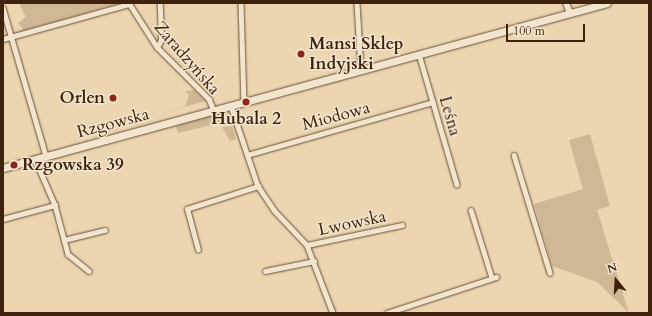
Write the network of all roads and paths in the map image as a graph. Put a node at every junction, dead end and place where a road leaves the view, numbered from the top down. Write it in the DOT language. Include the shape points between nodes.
graph roads {
  1 [pos="129,3"];
  2 [pos="160,3"];
  3 [pos="241,3"];
  4 [pos="357,3"];
  5 [pos="566,3"];
  6 [pos="607,3"];
  7 [pos="3,8"];
  8 [pos="570,13"];
  9 [pos="12,36"];
  10 [pos="3,39"];
  11 [pos="157,47"];
  12 [pos="419,54"];
  13 [pos="361,70"];
  14 [pos="244,102"];
  15 [pos="433,102"];
  16 [pos="231,106"];
  17 [pos="214,110"];
  18 [pos="247,155"];
  19 [pos="514,155"];
  20 [pos="46,156"];
  21 [pos="36,159"];
  22 [pos="3,168"];
  23 [pos="457,185"];
  24 [pos="258,186"];
  25 [pos="55,205"];
  26 [pos="471,210"];
  27 [pos="3,220"];
  28 [pos="402,226"];
  29 [pos="105,230"];
  30 [pos="64,240"];
  31 [pos="307,245"];
  32 [pos="198,250"];
  33 [pos="314,260"];
  34 [pos="89,271"];
  35 [pos="265,272"];
  36 [pos="550,273"];
  37 [pos="333,313"];
  38 [pos="386,313"];
  1 -- 9 [label="street"];
  1 -- 11 [label="street, Zaradzyńska"];
  2 -- 11 [label="street" via="161,40"];
  3 -- 14 [label="street"];
  4 -- 13 [label="street"];
  5 -- 8 [label="street"];
  6 -- 8 [label="main road, Rzgowska"];
  7 -- 9 [label="street"];
  8 -- 12 [label="main road, Rzgowska"];
  9 -- 10 [label="street"];
  9 -- 20 [label="street"];
  11 -- 17 [label="street, Zaradzyńska" via="209,99"];
  12 -- 13 [label="main road, Rzgowska"];
  12 -- 15 [label="street, Leśna"];
  13 -- 14 [label="main road, Rzgowska"];
  14 -- 16 [label="main road, Rzgowska"];
  15 -- 18 [label="street, Miodowa"];
  15 -- 23 [label="street, Leśna"];
  16 -- 17 [label="main road, Rzgowska"];
  16 -- 18 [label="street, Zaradzyńska"];
  17 -- 20 [label="main road, Rzgowska"];
  18 -- 24 [label="street, Zaradzyńska"];
  19 -- 36 [label="street"];
  20 -- 21 [label="main road, Rzgowska"];
  21 -- 22 [label="main road, Rzgowska"];
  21 -- 25 [label="street"];
  24 -- 31 [label="street, Zaradzyńska" via="274,210"];
  24 -- 32 [label="street" via="187,209"];
  25 -- 27 [label="street"];
  25 -- 30 [label="street"];
  26 -- 38 [label="street" via="494,277"];
  28 -- 31 [label="street, Lwowska"];
  29 -- 30 [label="street"];
  30 -- 34 [label="street" via="68,254"];
  31 -- 33 [label="street, Zaradzyńska"];
  33 -- 35 [label="street"];
  33 -- 37 [label="street, Zaradzyńska"];
}
